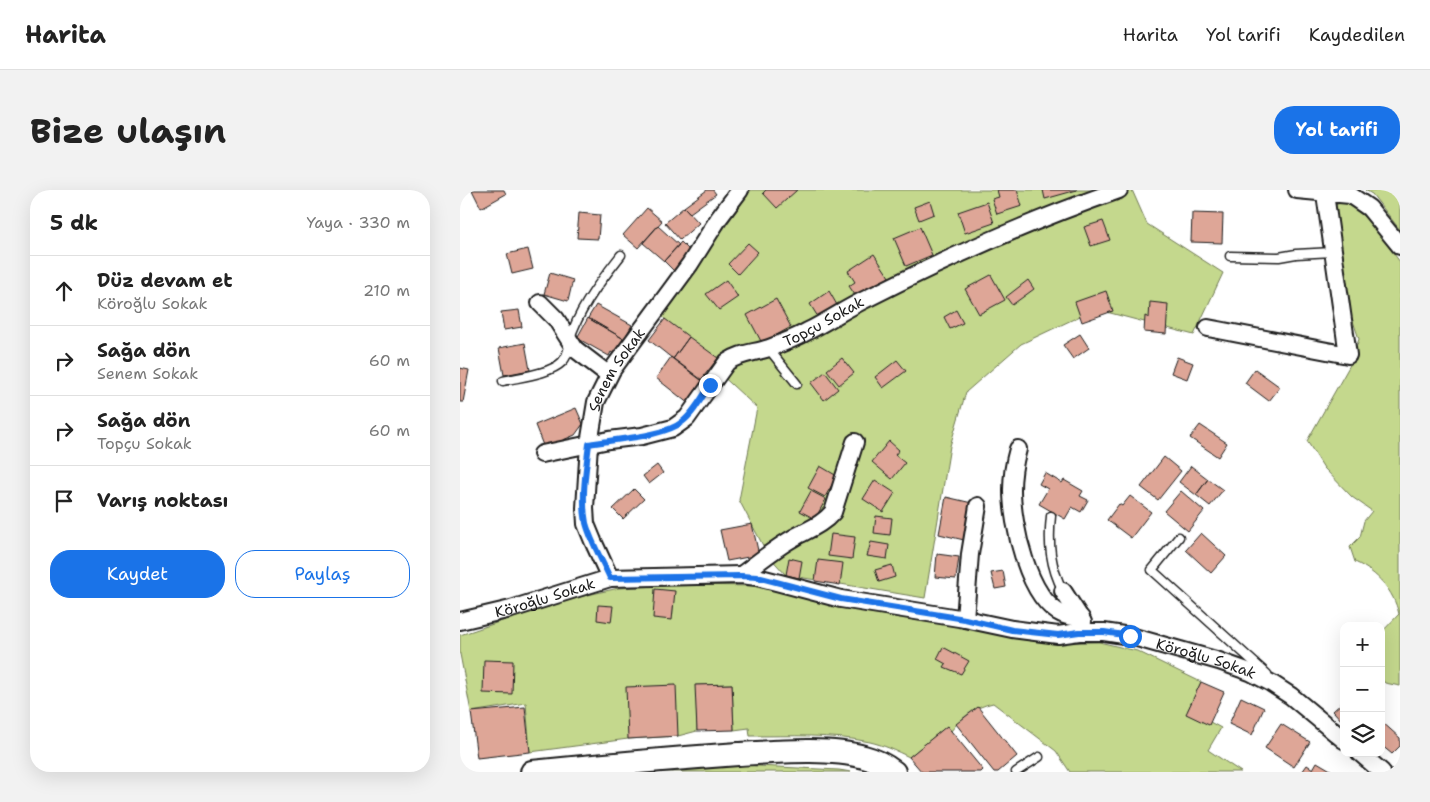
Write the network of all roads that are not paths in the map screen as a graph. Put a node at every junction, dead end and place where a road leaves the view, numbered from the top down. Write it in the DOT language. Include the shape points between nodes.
graph roads {
  1 [pos="740,190"];
  2 [pos="1119,190"];
  3 [pos="1297,190"];
  4 [pos="1324,194"];
  5 [pos="1400,246"];
  6 [pos="1333,252"];
  7 [pos="621,254"];
  8 [pos="1230,256"];
  9 [pos="540,303"];
  10 [pos="1208,328"];
  11 [pos="569,341"];
  12 [pos="768,348"];
  13 [pos="609,375"];
  14 [pos="503,381"];
  15 [pos="797,384"];
  16 [pos="855,442"];
  17 [pos="589,444"];
  18 [pos="1018,449"];
  19 [pos="542,454"];
  20 [pos="978,506"];
  21 [pos="1052,516"];
  22 [pos="1179,537"];
  23 [pos="741,576"];
  24 [pos="610,578"];
  25 [pos="1063,590"];
  26 [pos="1081,618"];
  27 [pos="965,619"];
  28 [pos="460,621"];
  29 [pos="1090,632"];
  30 [pos="1291,696"];
  31 [pos="1340,737"];
  32 [pos="1039,757"];
  33 [pos="1365,757"];
  34 [pos="532,772"];
  35 [pos="894,772"];
  36 [pos="1016,772"];
  37 [pos="1382,772"];
  1 -- 13 [label="street, Senem Sokak"];
  2 -- 12 [label="street, Topçu Sokak" via="989,241"];
  3 -- 4 [label="street"];
  4 -- 5 [label="street" via="1350,195 1360,201"];
  4 -- 6 [label="street"];
  6 -- 8 [label="lane" via="1279,258"];
  6 -- 10 [label="street" via="1348,356"];
  7 -- 11 [label="lane" via="590,297"];
  9 -- 11 [label="street"];
  11 -- 13 [label="street"];
  11 -- 14 [label="lane" via="562,362 543,372"];
  12 -- 15 [label="lane"];
  12 -- 17 [label="street, Topçu Sokak" via="740,354 727,362 687,418 673,428"];
  13 -- 17 [label="street, Senem Sokak" via="596,402"];
  16 -- 23 [label="street" via="833,512 821,524 782,545"];
  17 -- 19 [label="street, Topçu Sokak"];
  17 -- 24 [label="street, Senem Sokak" via="585,478 586,524"];
  18 -- 26 [label="street" via="1012,484 1015,525 1033,581 1050,606 1062,614"];
  20 -- 27 [label="street"];
  21 -- 25 [label="lane" via="1049,536 1051,560"];
  22 -- 30 [label="lane" via="1152,570"];
  23 -- 24 [label="street, Köroğlu Sokak"];
  23 -- 27 [label="street, Köroğlu Sokak" via="757,577 841,599"];
  24 -- 28 [label="street, Köroğlu Sokak" via="511,609"];
  25 -- 26 [label="street"];
  26 -- 29 [label="street"];
  27 -- 29 [label="street, Köroğlu Sokak" via="1012,630 1058,635"];
  29 -- 30 [label="street, Köroğlu Sokak" via="1130,636 1219,661 1264,679"];
  30 -- 31 [label="street, Köroğlu Sokak"];
  32 -- 36 [label="lane"];
  33 -- 37 [label="street"];
  34 -- 35 [label="street" via="775,752 836,752 864,756"];
}
